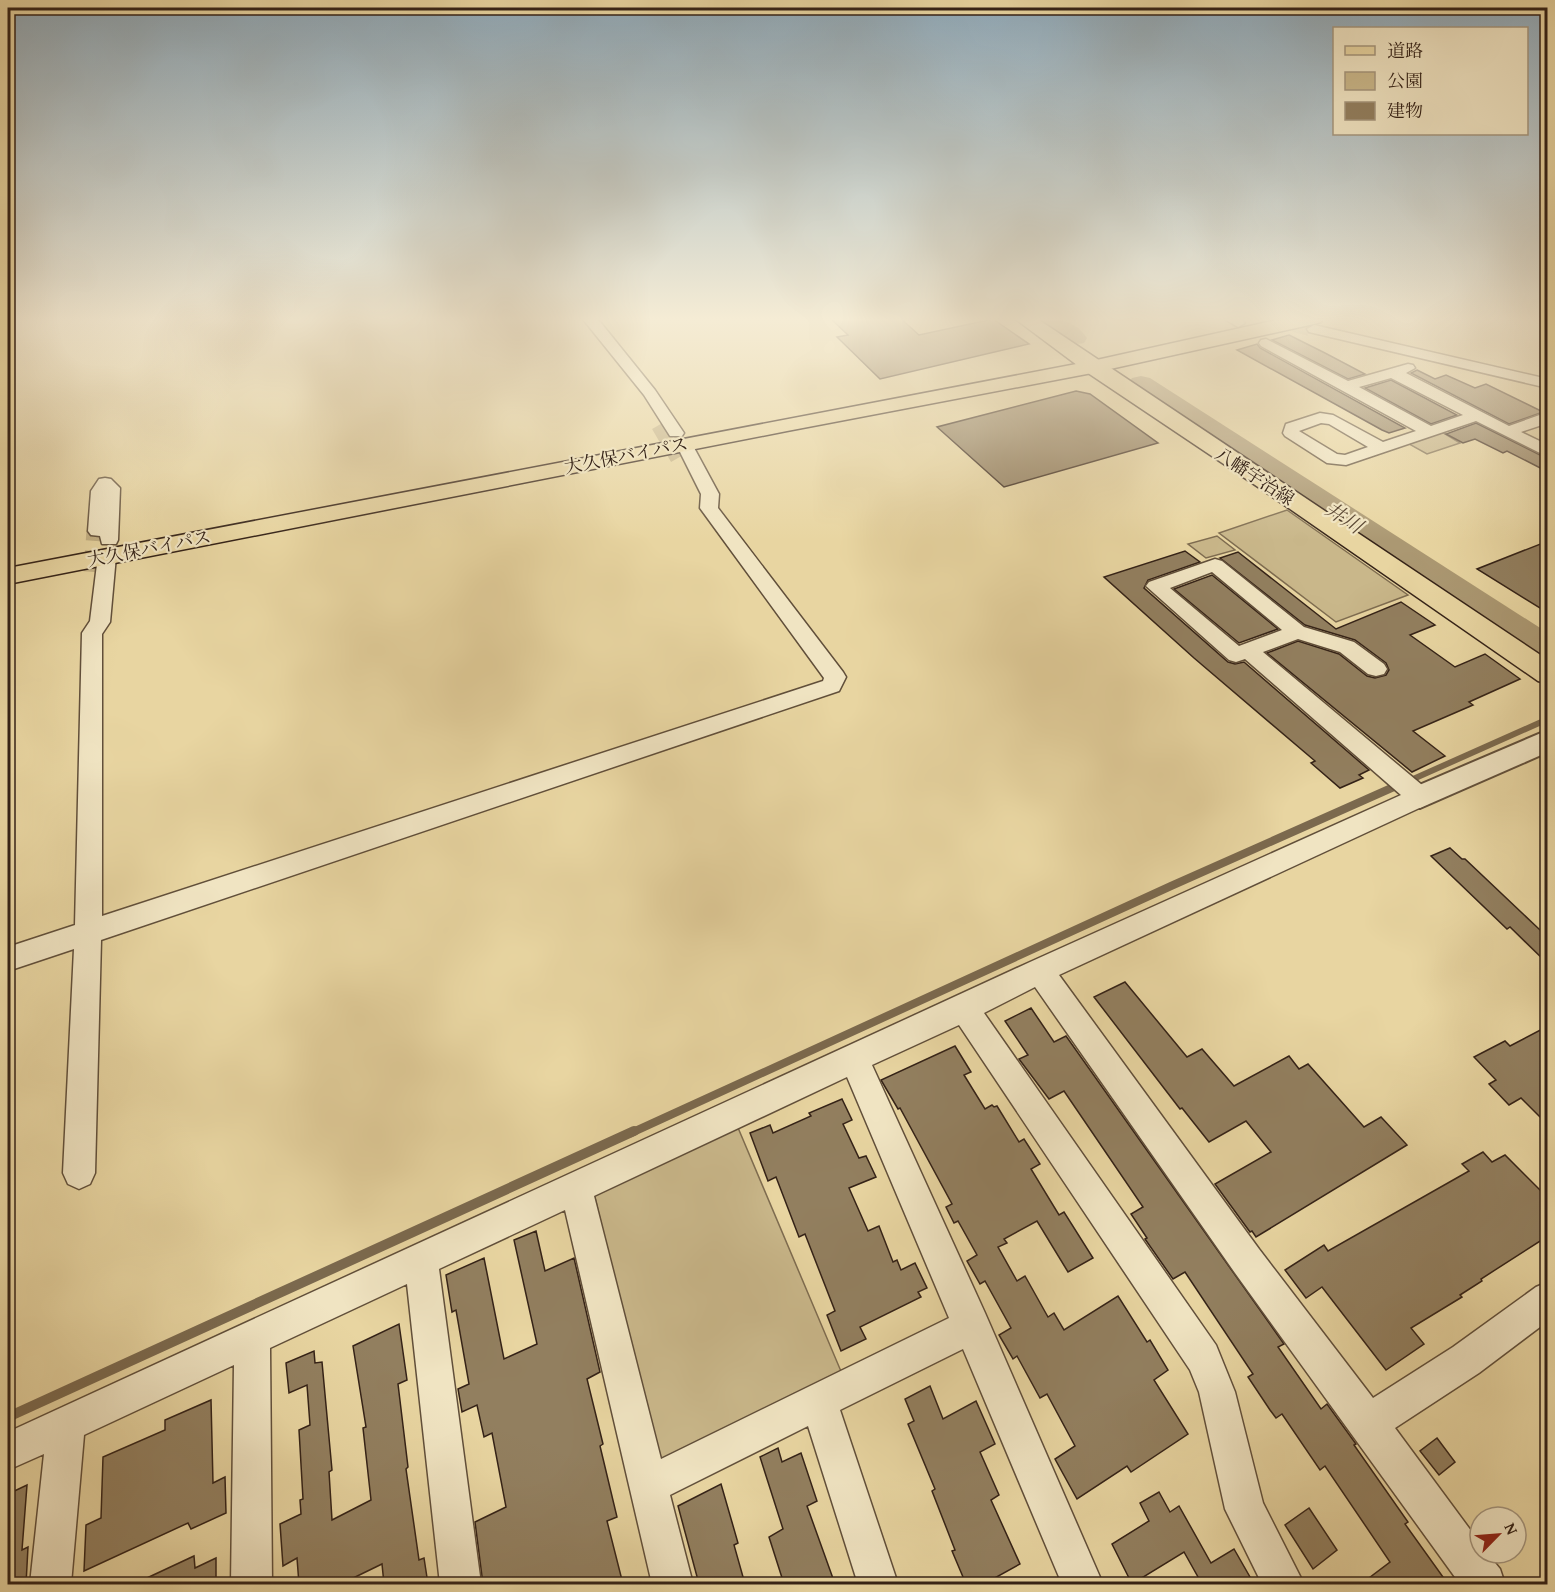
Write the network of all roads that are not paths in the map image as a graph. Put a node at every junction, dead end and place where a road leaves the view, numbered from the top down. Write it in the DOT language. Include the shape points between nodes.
graph roads {
  1 [pos="640,392"];
  2 [pos="925,392"];
  3 [pos="1130,392"];
  4 [pos="1358,392"];
  5 [pos="1433,392"];
  6 [pos="1478,415"];
  7 [pos="1548,417"];
  8 [pos="1509,431"];
  9 [pos="1431,432"];
  10 [pos="674,440"];
  11 [pos="1544,447"];
  12 [pos="1382,448"];
  13 [pos="102,550"];
  14 [pos="8,560"];
  15 [pos="8,576"];
  16 [pos="1298,632"];
  17 [pos="1247,650"];
  18 [pos="1376,669"];
  19 [pos="1548,674"];
  20 [pos="1548,740"];
  21 [pos="1414,792"];
  22 [pos="88,932"];
  23 [pos="8,958"];
  24 [pos="1040,971"];
  25 [pos="964,1008"];
  26 [pos="854,1059"];
  27 [pos="79,1173"];
  28 [pos="576,1188"];
  29 [pos="421,1261"];
  30 [pos="1548,1299"];
  31 [pos="972,1326"];
  32 [pos="252,1340"];
  33 [pos="819,1402"];
  34 [pos="66,1423"];
  35 [pos="1368,1423"];
  36 [pos="8,1451"];
  37 [pos="649,1485"];
  38 [pos="51,1584"];
  39 [pos="252,1584"];
  40 [pos="461,1584"];
  41 [pos="672,1584"];
  42 [pos="878,1584"];
  43 [pos="1083,1584"];
  44 [pos="1284,1584"];
  45 [pos="1485,1584"];
  1 -- 10 [label="street"];
  2 -- 10 [label="main road, 大久保バイパス"];
  3 -- 19 [label="main road, 八幡宇治線"];
  4 -- 9 [label="street"];
  5 -- 6 [label="street"];
  6 -- 8 [label="street"];
  6 -- 9 [label="street"];
  7 -- 8 [label="street"];
  8 -- 11 [label="street"];
  9 -- 12 [label="street"];
  10 -- 13 [label="main road, 大久保バイパス"];
  10 -- 22 [label="street" via="710,494 709,508 835,677 831,686"];
  12 -- 12 [label="street" via="1346,460 1333,459 1291,433 1292,427 1320,418 1333,420"];
  13 -- 14 [label="main road, 大久保バイパス"];
  13 -- 15 [label="main road, 大久保バイパス"];
  13 -- 22 [label="street" via="90,622"];
  16 -- 17 [label="street"];
  16 -- 17 [label="street" via="1215,565 1156,586 1236,655"];
  16 -- 18 [label="street" via="1347,647"];
  17 -- 21 [label="street"];
  20 -- 21 [label="street"];
  21 -- 24 [label="street"];
  22 -- 23 [label="street"];
  22 -- 27 [label="street"];
  24 -- 25 [label="street"];
  24 -- 35 [label="street"];
  25 -- 26 [label="street"];
  25 -- 44 [label="street" via="1203,1358 1217,1392 1245,1509"];
  26 -- 28 [label="street"];
  26 -- 31 [label="street"];
  28 -- 29 [label="street"];
  28 -- 37 [label="street"];
  29 -- 32 [label="street"];
  29 -- 40 [label="street"];
  30 -- 35 [label="street" via="1466,1360"];
  31 -- 33 [label="street"];
  31 -- 43 [label="street"];
  32 -- 34 [label="street"];
  32 -- 39 [label="street"];
  33 -- 37 [label="street"];
  33 -- 42 [label="street"];
  34 -- 36 [label="street"];
  34 -- 38 [label="street"];
  35 -- 45 [label="street"];
  37 -- 41 [label="street"];
}
